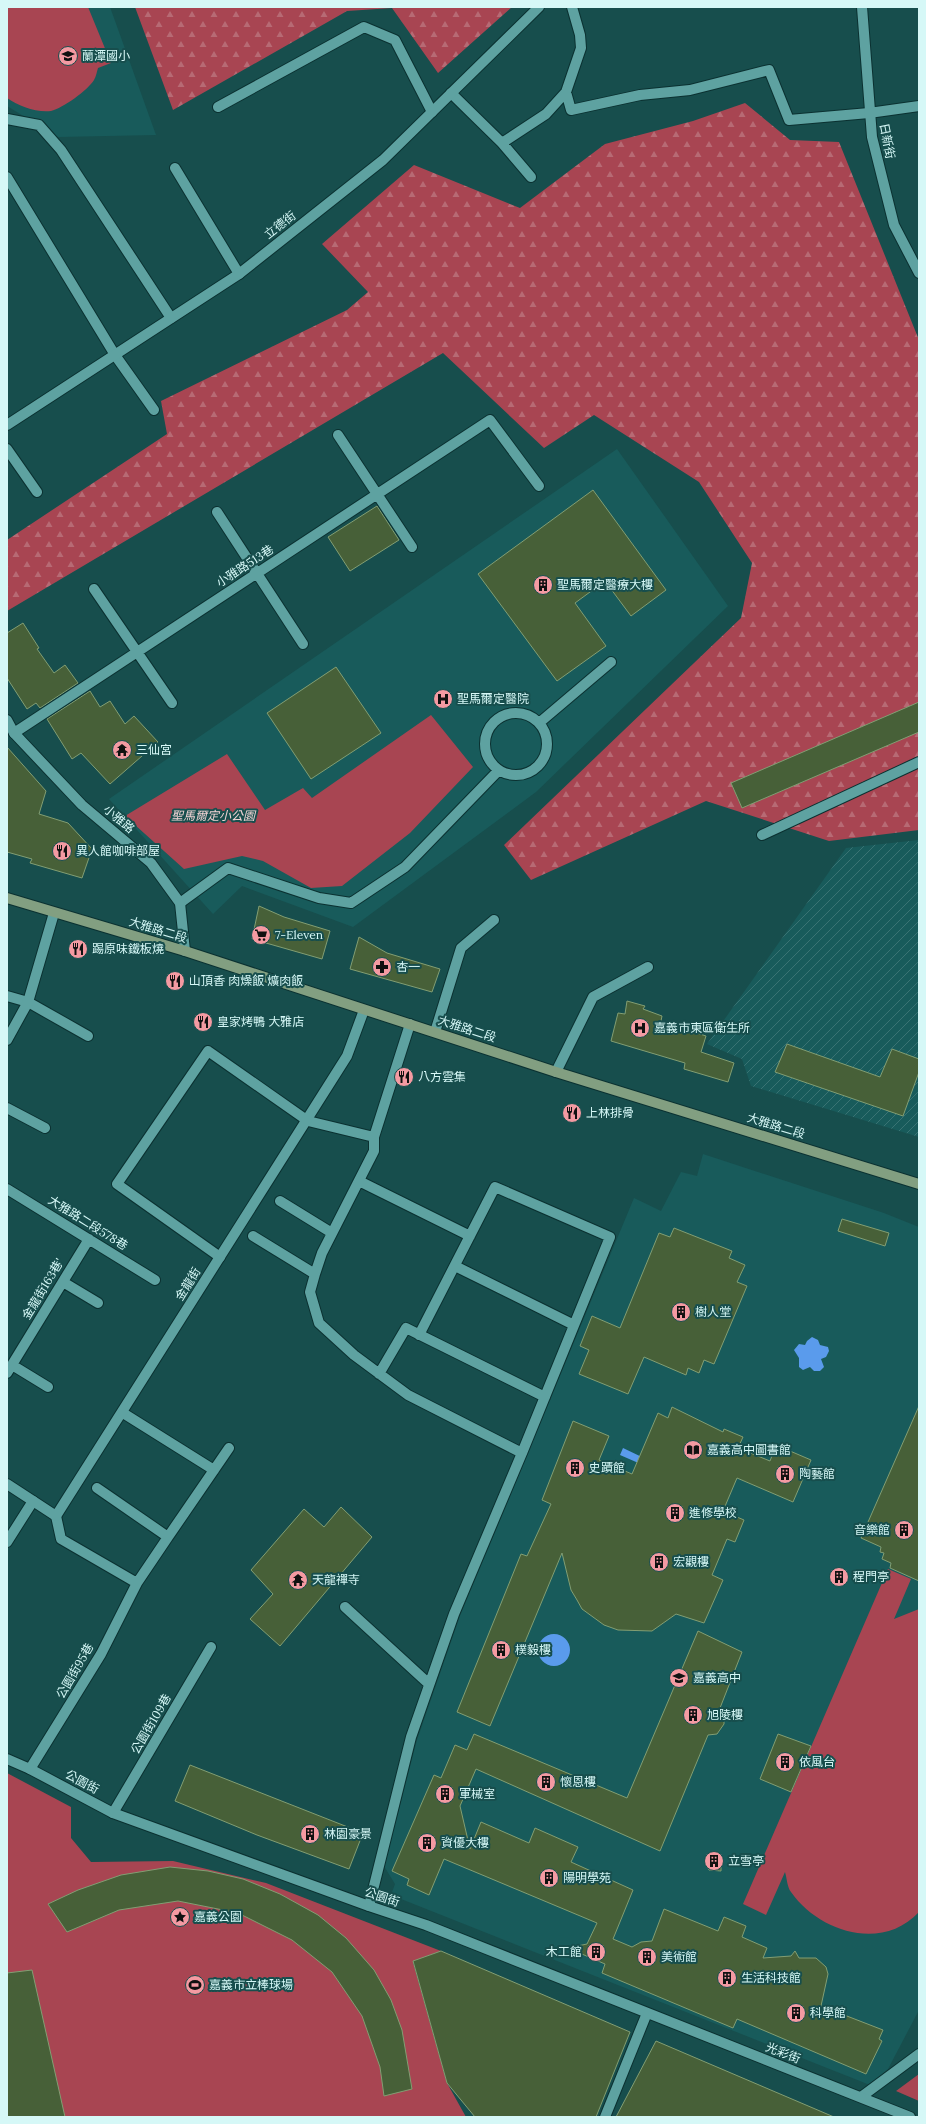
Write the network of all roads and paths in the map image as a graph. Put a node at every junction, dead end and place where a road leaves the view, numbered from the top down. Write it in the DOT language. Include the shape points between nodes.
graph roads {
  1 [pos="539,7"];
  2 [pos="572,7"];
  3 [pos="862,7"];
  4 [pos="566,92"];
  5 [pos="451,94"];
  6 [pos="919,106"];
  7 [pos="218,107"];
  8 [pos="432,112"];
  9 [pos="869,113"];
  10 [pos="7,119"];
  11 [pos="502,143"];
  12 [pos="175,168"];
  13 [pos="7,177"];
  14 [pos="531,177"];
  15 [pos="918,270"];
  16 [pos="239,274"];
  17 [pos="171,318"];
  18 [pos="115,355"];
  19 [pos="154,410"];
  20 [pos="7,426"];
  21 [pos="338,435"];
  22 [pos="7,449"];
  23 [pos="539,486"];
  24 [pos="37,492"];
  25 [pos="378,494"];
  26 [pos="217,512"];
  27 [pos="412,547"];
  28 [pos="257,573"];
  29 [pos="94,590"];
  30 [pos="303,644"];
  31 [pos="138,652"];
  32 [pos="611,662"];
  33 [pos="172,703"];
  34 [pos="7,720"];
  35 [pos="540,723"];
  36 [pos="14,733"];
  37 [pos="919,762"];
  38 [pos="499,770"];
  39 [pos="762,835"];
  40 [pos="7,898"];
  41 [pos="180,903"];
  42 [pos="54,912"];
  43 [pos="494,920"];
  44 [pos="185,952"];
  45 [pos="648,967"];
  46 [pos="7,996"];
  47 [pos="28,1002"];
  48 [pos="364,1010"];
  49 [pos="410,1024"];
  50 [pos="435,1032"];
  51 [pos="88,1036"];
  52 [pos="7,1040"];
  53 [pos="556,1072"];
  54 [pos="7,1108"];
  55 [pos="308,1121"];
  56 [pos="45,1128"];
  57 [pos="374,1137"];
  58 [pos="359,1181"];
  59 [pos="919,1184"];
  60 [pos="7,1189"];
  61 [pos="280,1201"];
  62 [pos="332,1233"];
  63 [pos="252,1236"];
  64 [pos="470,1236"];
  65 [pos="89,1239"];
  66 [pos="220,1257"];
  67 [pos="455,1266"];
  68 [pos="315,1274"];
  69 [pos="155,1280"];
  70 [pos="63,1282"];
  71 [pos="98,1304"];
  72 [pos="574,1325"];
  73 [pos="419,1335"];
  74 [pos="10,1369"];
  75 [pos="379,1374"];
  76 [pos="48,1387"];
  77 [pos="545,1397"];
  78 [pos="123,1413"];
  79 [pos="229,1448"];
  80 [pos="522,1453"];
  81 [pos="214,1470"];
  82 [pos="7,1484"];
  83 [pos="96,1488"];
  84 [pos="33,1501"];
  85 [pos="56,1516"];
  86 [pos="168,1537"];
  87 [pos="7,1542"];
  88 [pos="137,1583"];
  89 [pos="345,1607"];
  90 [pos="211,1647"];
  91 [pos="429,1684"];
  92 [pos="7,1760"];
  93 [pos="30,1769"];
  94 [pos="113,1814"];
  95 [pos="369,1906"];
  96 [pos="647,2013"];
  97 [pos="919,2054"];
  98 [pos="861,2097"];
  99 [pos="605,2117"];
  100 [pos="910,2117"];
  1 -- 5 [label="street, 立德街"];
  2 -- 4 [label="street" via="581,48"];
  3 -- 9 [label="street, 日新街"];
  4 -- 9 [label="street" via="570,110 640,95 690,90 769,70 789,120"];
  4 -- 11 [label="street" via="546,114"];
  5 -- 8 [label="street, 立德街"];
  5 -- 11 [label="street"];
  6 -- 9 [label="street"];
  7 -- 8 [label="street" via="364,27 395,40"];
  8 -- 16 [label="street, 立德街" via="383,160"];
  9 -- 15 [label="street, 日新街" via="872,137 894,225"];
  10 -- 17 [label="street" via="39,125 61,150"];
  11 -- 14 [label="street"];
  12 -- 16 [label="street"];
  13 -- 18 [label="street"];
  16 -- 17 [label="street, 立德街"];
  17 -- 18 [label="street, 立德街"];
  18 -- 19 [label="street"];
  18 -- 20 [label="street, 立德街"];
  21 -- 25 [label="street"];
  22 -- 24 [label="street"];
  23 -- 25 [label="street, 小雅路513巷" via="490,420"];
  25 -- 27 [label="street"];
  25 -- 28 [label="street, 小雅路513巷"];
  26 -- 28 [label="street"];
  28 -- 30 [label="street"];
  28 -- 31 [label="street, 小雅路513巷"];
  29 -- 31 [label="street"];
  31 -- 33 [label="street"];
  31 -- 36 [label="street, 小雅路513巷"];
  32 -- 35 [label="street"];
  34 -- 36 [label="street, 小雅路"];
  35 -- 38 [label="street" via="545,732 546,751 536,768 518,775"];
  35 -- 38 [label="street" via="522,713 500,716 492,723 486,732 485,748 491,763"];
  36 -- 41 [label="street, 小雅路" via="82,805 152,863"];
  37 -- 39 [label="street"];
  38 -- 41 [label="street" via="405,867 351,903 319,898 228,868"];
  40 -- 42 [label="main road, 大雅路二段"];
  41 -- 44 [label="street, 小雅路"];
  42 -- 44 [label="main road, 大雅路二段"];
  42 -- 47 [label="street"];
  43 -- 50 [label="street" via="461,948"];
  44 -- 48 [label="main road, 大雅路二段"];
  45 -- 53 [label="street" via="593,997"];
  46 -- 47 [label="street"];
  47 -- 51 [label="street"];
  47 -- 52 [label="street"];
  48 -- 49 [label="main road, 大雅路二段"];
  48 -- 55 [label="street, 金龍街" via="347,1056"];
  49 -- 50 [label="main road, 大雅路二段"];
  49 -- 57 [label="street"];
  50 -- 53 [label="main road, 大雅路二段"];
  53 -- 59 [label="main road, 大雅路二段"];
  54 -- 56 [label="street"];
  55 -- 57 [label="street"];
  55 -- 66 [label="street, 金龍街"];
  55 -- 66 [label="street" via="208,1051 117,1184"];
  57 -- 58 [label="street" via="374,1151"];
  58 -- 62 [label="street"];
  58 -- 64 [label="street"];
  60 -- 65 [label="street, 大雅路二段578巷"];
  61 -- 62 [label="street"];
  62 -- 68 [label="street"];
  63 -- 68 [label="street"];
  64 -- 67 [label="street"];
  64 -- 72 [label="street" via="495,1187 610,1237"];
  65 -- 69 [label="street, 大雅路二段578巷"];
  65 -- 70 [label="street, 金龍街163巷'"];
  66 -- 78 [label="street, 金龍街"];
  67 -- 72 [label="street"];
  67 -- 73 [label="street"];
  68 -- 75 [label="street" via="310,1292 319,1323"];
  70 -- 71 [label="street"];
  70 -- 74 [label="street, 金龍街163巷'"];
  72 -- 77 [label="street"];
  73 -- 75 [label="street" via="406,1328"];
  73 -- 77 [label="street"];
  74 -- 76 [label="street"];
  75 -- 80 [label="street" via="408,1395"];
  77 -- 80 [label="street"];
  78 -- 81 [label="street"];
  78 -- 85 [label="street, 金龍街"];
  79 -- 81 [label="street, 公園街95巷"];
  80 -- 91 [label="street" via="454,1614"];
  81 -- 86 [label="street, 公園街95巷"];
  82 -- 84 [label="street"];
  83 -- 86 [label="street"];
  84 -- 85 [label="street"];
  84 -- 87 [label="street"];
  85 -- 88 [label="street" via="61,1539"];
  86 -- 88 [label="street, 公園街95巷"];
  88 -- 93 [label="street, 公園街95巷" via="101,1654"];
  89 -- 91 [label="street"];
  90 -- 94 [label="street, 公園街109巷"];
  91 -- 95 [label="street" via="412,1737"];
  92 -- 93 [label="street, 公園街"];
  93 -- 94 [label="street, 公園街"];
  94 -- 95 [label="street, 公園街"];
  95 -- 96 [label="street, 公園街" via="426,1924"];
  96 -- 98 [label="street, 光彩街"];
  96 -- 99 [label="street"];
  97 -- 98 [label="street"];
  98 -- 100 [label="street, 光彩街"];
}
